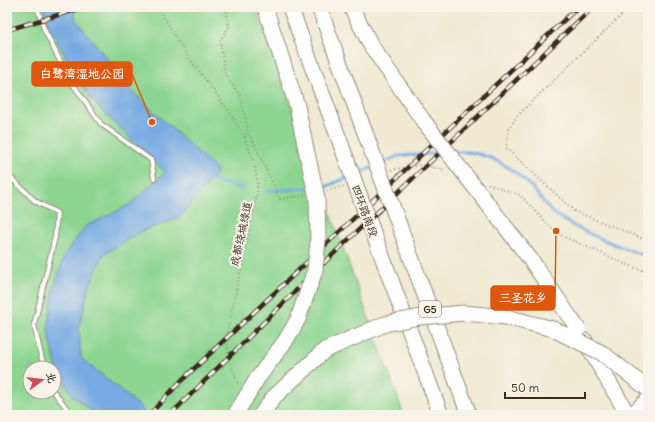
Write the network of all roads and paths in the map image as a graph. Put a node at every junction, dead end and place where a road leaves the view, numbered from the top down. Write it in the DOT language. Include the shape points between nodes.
graph roads {
  1 [pos="37,7"];
  2 [pos="158,7"];
  3 [pos="226,7"];
  4 [pos="265,7"];
  5 [pos="290,7"];
  6 [pos="319,7"];
  7 [pos="350,7"];
  8 [pos="630,7"];
  9 [pos="245,138"];
  10 [pos="389,171"];
  11 [pos="450,171"];
  12 [pos="7,174"];
  13 [pos="154,178"];
  14 [pos="485,183"];
  15 [pos="347,185"];
  16 [pos="326,191"];
  17 [pos="311,194"];
  18 [pos="648,239"];
  19 [pos="648,272"];
  20 [pos="42,360"];
  21 [pos="240,388"];
  22 [pos="648,389"];
  23 [pos="648,399"];
  24 [pos="60,400"];
  25 [pos="72,415"];
  26 [pos="235,415"];
  27 [pos="261,415"];
  28 [pos="441,415"];
  29 [pos="469,415"];
  30 [pos="628,415"];
  31 [pos="632,415"];
  1 -- 13 [label="lane" via="44,29 72,83 101,124 151,160"];
  2 -- 9 [label="path, 成都绕城绿道" via="182,48"];
  3 -- 9 [label="path" via="229,27 220,40 225,75 240,95 248,129"];
  4 -- 26 [label="highway, bridge" via="296,106 306,149 317,198 318,241 315,270 298,319"];
  5 -- 28 [label="highway, 四环路南段 / G5, bridge"];
  6 -- 29 [label="highway, G5, bridge"];
  7 -- 30 [label="highway, bridge" via="372,47 422,119 531,260 578,329"];
  8 -- 18 [label="path" via="518,115 509,128 506,148 574,211"];
  9 -- 17 [label="path" via="250,135 280,199"];
  9 -- 21 [label="path, 成都绕城绿道" via="255,162 256,203 227,334 229,360"];
  10 -- 11 [label="path" via="421,165"];
  12 -- 20 [label="lane" via="35,201 57,213 55,237 34,325"];
  14 -- 19 [label="path" via="520,194 556,233"];
  15 -- 16 [label="path"];
  22 -- 27 [label="highway, bridge" via="602,353 553,329 506,317 464,313 385,324 325,350 274,397"];
  23 -- 31 [label="highway"];
  24 -- 25 [label="lane"];
}
